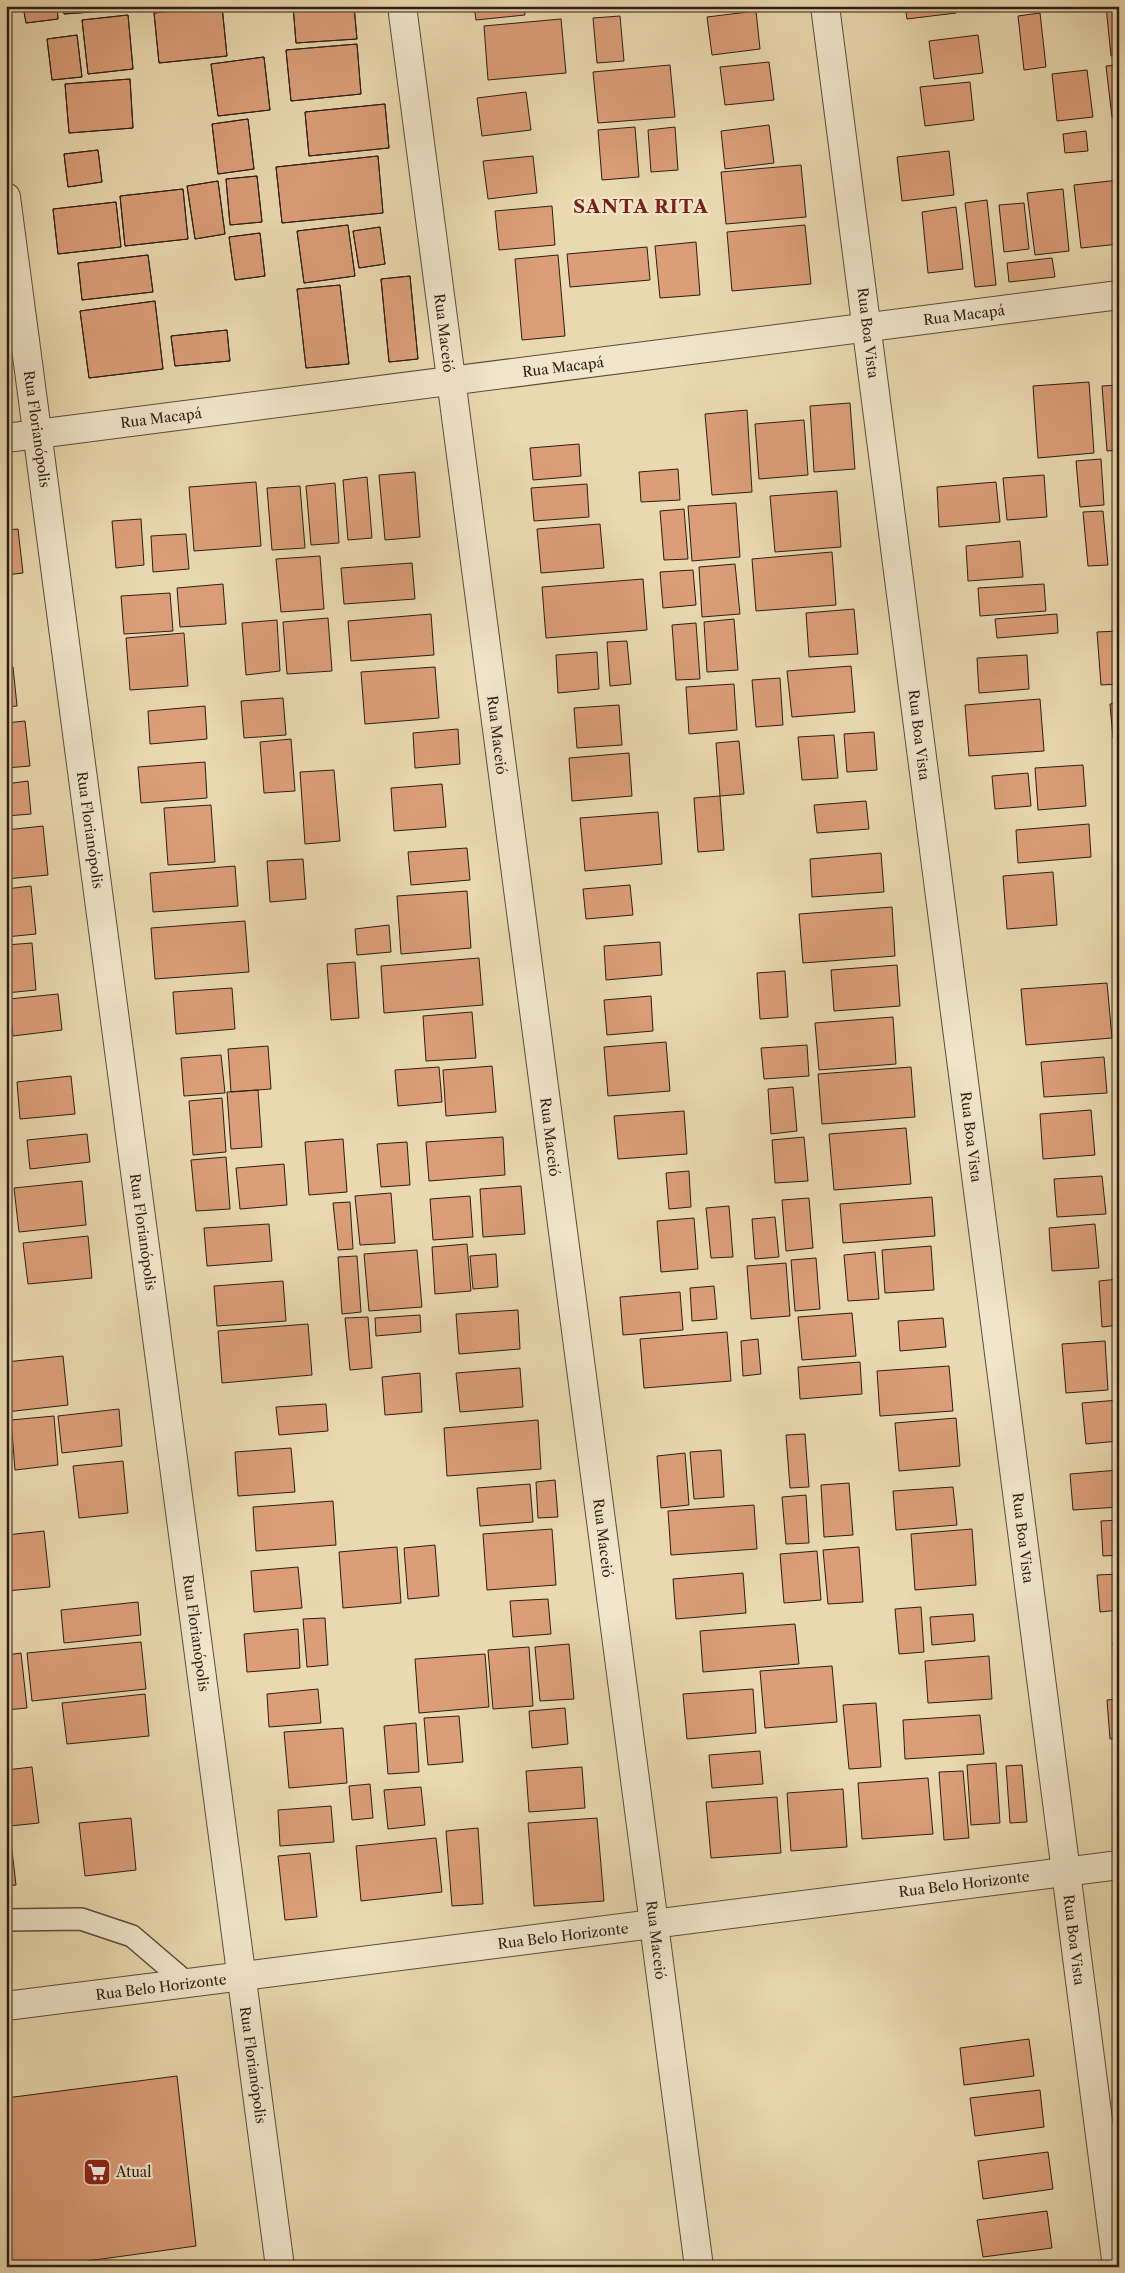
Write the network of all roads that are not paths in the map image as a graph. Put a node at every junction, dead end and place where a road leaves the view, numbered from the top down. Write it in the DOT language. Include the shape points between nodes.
graph roads {
  1 [pos="402,6"];
  2 [pos="826,6"];
  3 [pos="6,197"];
  4 [pos="1119,296"];
  5 [pos="867,328"];
  6 [pos="451,381"];
  7 [pos="38,434"];
  8 [pos="6,438"];
  9 [pos="1119,1865"];
  10 [pos="1066,1872"];
  11 [pos="6,1920"];
  12 [pos="654,1924"];
  13 [pos="241,1976"];
  14 [pos="187,1983"];
  15 [pos="6,2006"];
  16 [pos="280,2267"];
  17 [pos="698,2267"];
  18 [pos="1117,2267"];
  1 -- 6 [label="street, Rua Maceió"];
  2 -- 5 [label="street, Rua Boa Vista"];
  3 -- 7 [label="street, Rua Florianópolis"];
  4 -- 5 [label="street, Rua Macapá"];
  5 -- 6 [label="street, Rua Macapá"];
  5 -- 10 [label="street, Rua Boa Vista"];
  6 -- 7 [label="street, Rua Macapá"];
  6 -- 12 [label="street, Rua Maceió"];
  7 -- 8 [label="street, Rua Macapá"];
  7 -- 13 [label="street, Rua Florianópolis"];
  9 -- 10 [label="street, Rua Belo Horizonte"];
  10 -- 12 [label="street, Rua Belo Horizonte"];
  10 -- 18 [label="street, Rua Boa Vista"];
  11 -- 14 [label="lane" via="81,1919 132,1936"];
  12 -- 13 [label="street, Rua Belo Horizonte"];
  12 -- 17 [label="street, Rua Maceió"];
  13 -- 14 [label="street, Rua Belo Horizonte"];
  13 -- 16 [label="street, Rua Florianópolis"];
  14 -- 15 [label="street, Rua Belo Horizonte"];
}
